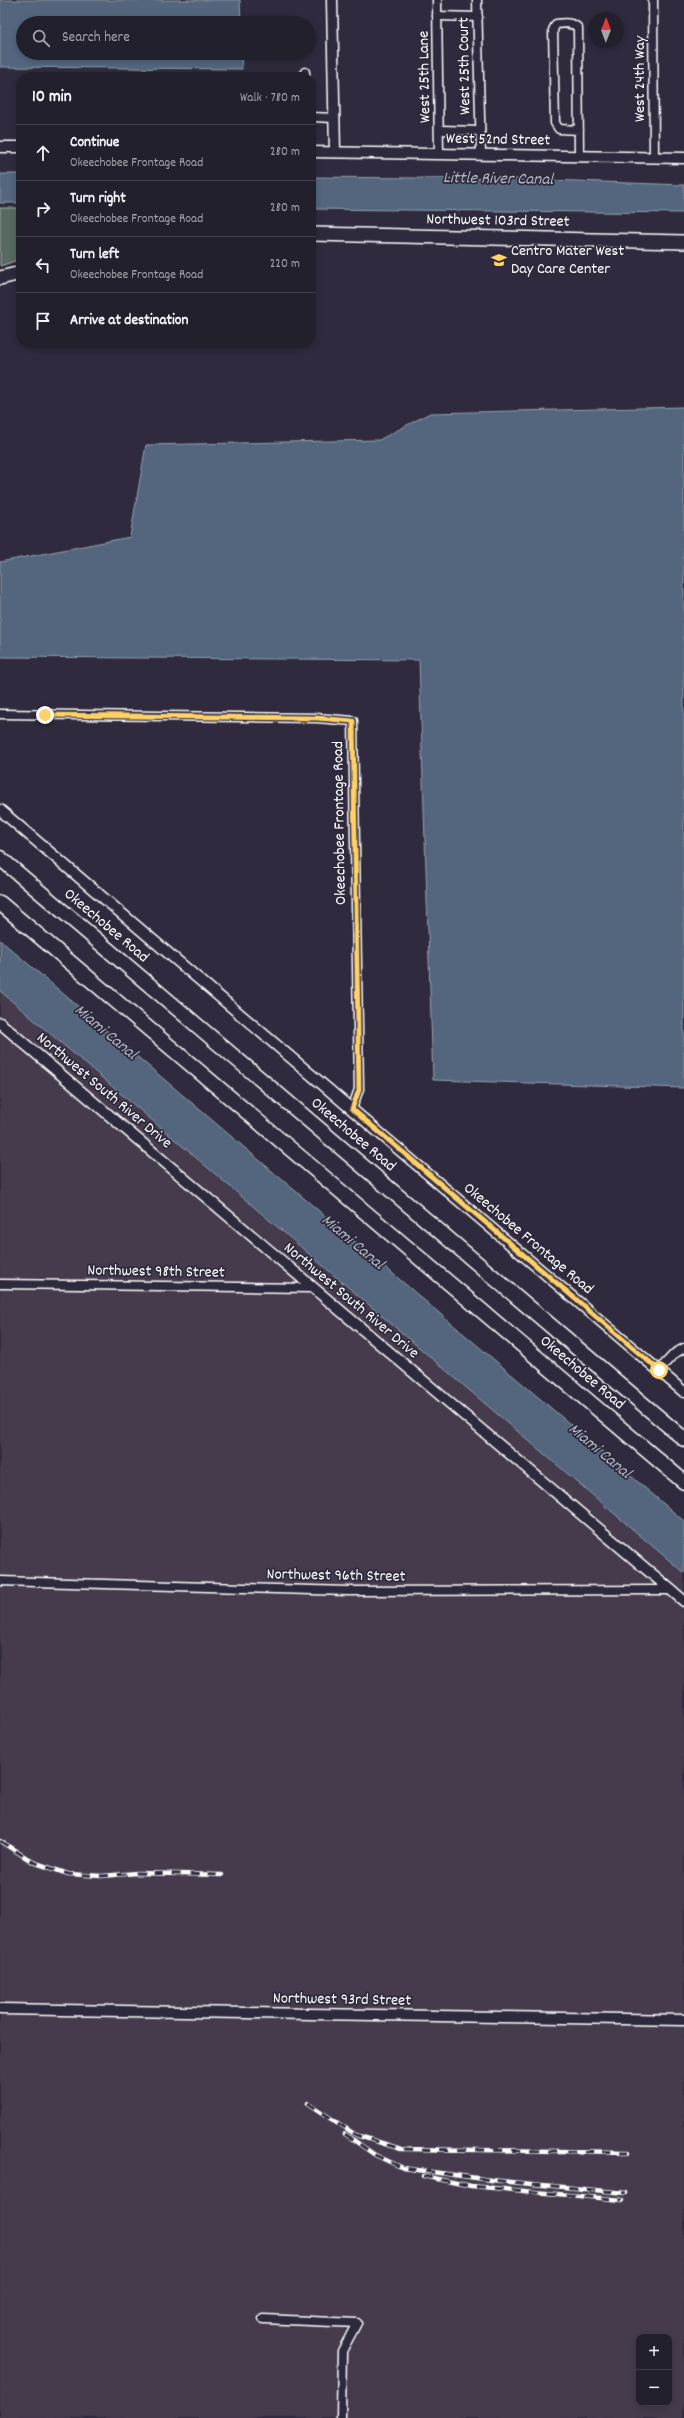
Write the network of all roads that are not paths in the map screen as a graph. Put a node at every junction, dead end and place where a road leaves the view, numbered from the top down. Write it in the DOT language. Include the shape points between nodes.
graph roads {
  1 [pos="332,0"];
  2 [pos="437,0"];
  3 [pos="478,0"];
  4 [pos="653,0"];
  5 [pos="437,16"];
  6 [pos="478,17"];
  7 [pos="316,117"];
  8 [pos="335,118"];
  9 [pos="440,130"];
  10 [pos="579,130"];
  11 [pos="480,131"];
  12 [pos="0,147"];
  13 [pos="16,147"];
  14 [pos="316,152"];
  15 [pos="335,152"];
  16 [pos="439,154"];
  17 [pos="481,155"];
  18 [pos="579,156"];
  19 [pos="654,158"];
  20 [pos="684,158"];
  21 [pos="316,234"];
  22 [pos="684,242"];
  23 [pos="16,274"];
  24 [pos="0,278"];
  25 [pos="0,714"];
  26 [pos="0,810"];
  27 [pos="0,858"];
  28 [pos="0,903"];
  29 [pos="0,1022"];
  30 [pos="352,1109"];
  31 [pos="0,1284"];
  32 [pos="311,1288"];
  33 [pos="684,1348"];
  34 [pos="659,1370"];
  35 [pos="684,1392"];
  36 [pos="684,1439"];
  37 [pos="684,1482"];
  38 [pos="0,1581"];
  39 [pos="672,1590"];
  40 [pos="684,1601"];
  41 [pos="0,2009"];
  42 [pos="684,2020"];
  43 [pos="263,2318"];
  44 [pos="341,2418"];
  1 -- 8 [label="street"];
  2 -- 5 [label="street, West 25th Lane"];
  3 -- 6 [label="street, West 25th Court"];
  4 -- 19 [label="street, West 24th Way"];
  5 -- 6 [label="street"];
  5 -- 9 [label="street, West 25th Lane"];
  6 -- 11 [label="street, West 25th Court"];
  7 -- 8 [label="street"];
  8 -- 15 [label="street"];
  9 -- 11 [label="street"];
  9 -- 16 [label="street, West 25th Lane"];
  10 -- 10 [label="street" via="578,28 571,24 556,24 553,30 554,123 559,129"];
  10 -- 18 [label="street"];
  11 -- 17 [label="street, West 25th Court"];
  12 -- 13 [label="street"];
  14 -- 15 [label="street, West 52nd Street"];
  15 -- 16 [label="street, West 52nd Street"];
  16 -- 17 [label="street, West 52nd Street"];
  17 -- 18 [label="street, West 52nd Street"];
  18 -- 19 [label="street, West 52nd Street"];
  19 -- 20 [label="street, West 52nd Street"];
  21 -- 22 [label="main road, Northwest 103rd Street"];
  23 -- 24 [label="main road"];
  25 -- 30 [label="street, Okeechobee Frontage Road" via="317,718 353,721 359,1090"];
  26 -- 30 [label="street, Okeechobee Frontage Road"];
  27 -- 36 [label="highway, Okeechobee Road"];
  28 -- 37 [label="highway, Okeechobee Road"];
  29 -- 32 [label="street, Northwest South River Drive"];
  30 -- 34 [label="street, Okeechobee Frontage Road"];
  31 -- 32 [label="street, Northwest 98th Street"];
  32 -- 39 [label="street, Northwest South River Drive"];
  33 -- 34 [label="street" via="674,1354"];
  34 -- 35 [label="street, Okeechobee Frontage Road"];
  38 -- 39 [label="street, Northwest 96th Street" via="348,1591"];
  39 -- 40 [label="street, Northwest South River Drive"];
  41 -- 42 [label="street, Northwest 93rd Street"];
  43 -- 44 [label="street" via="357,2323 342,2351"];
}
